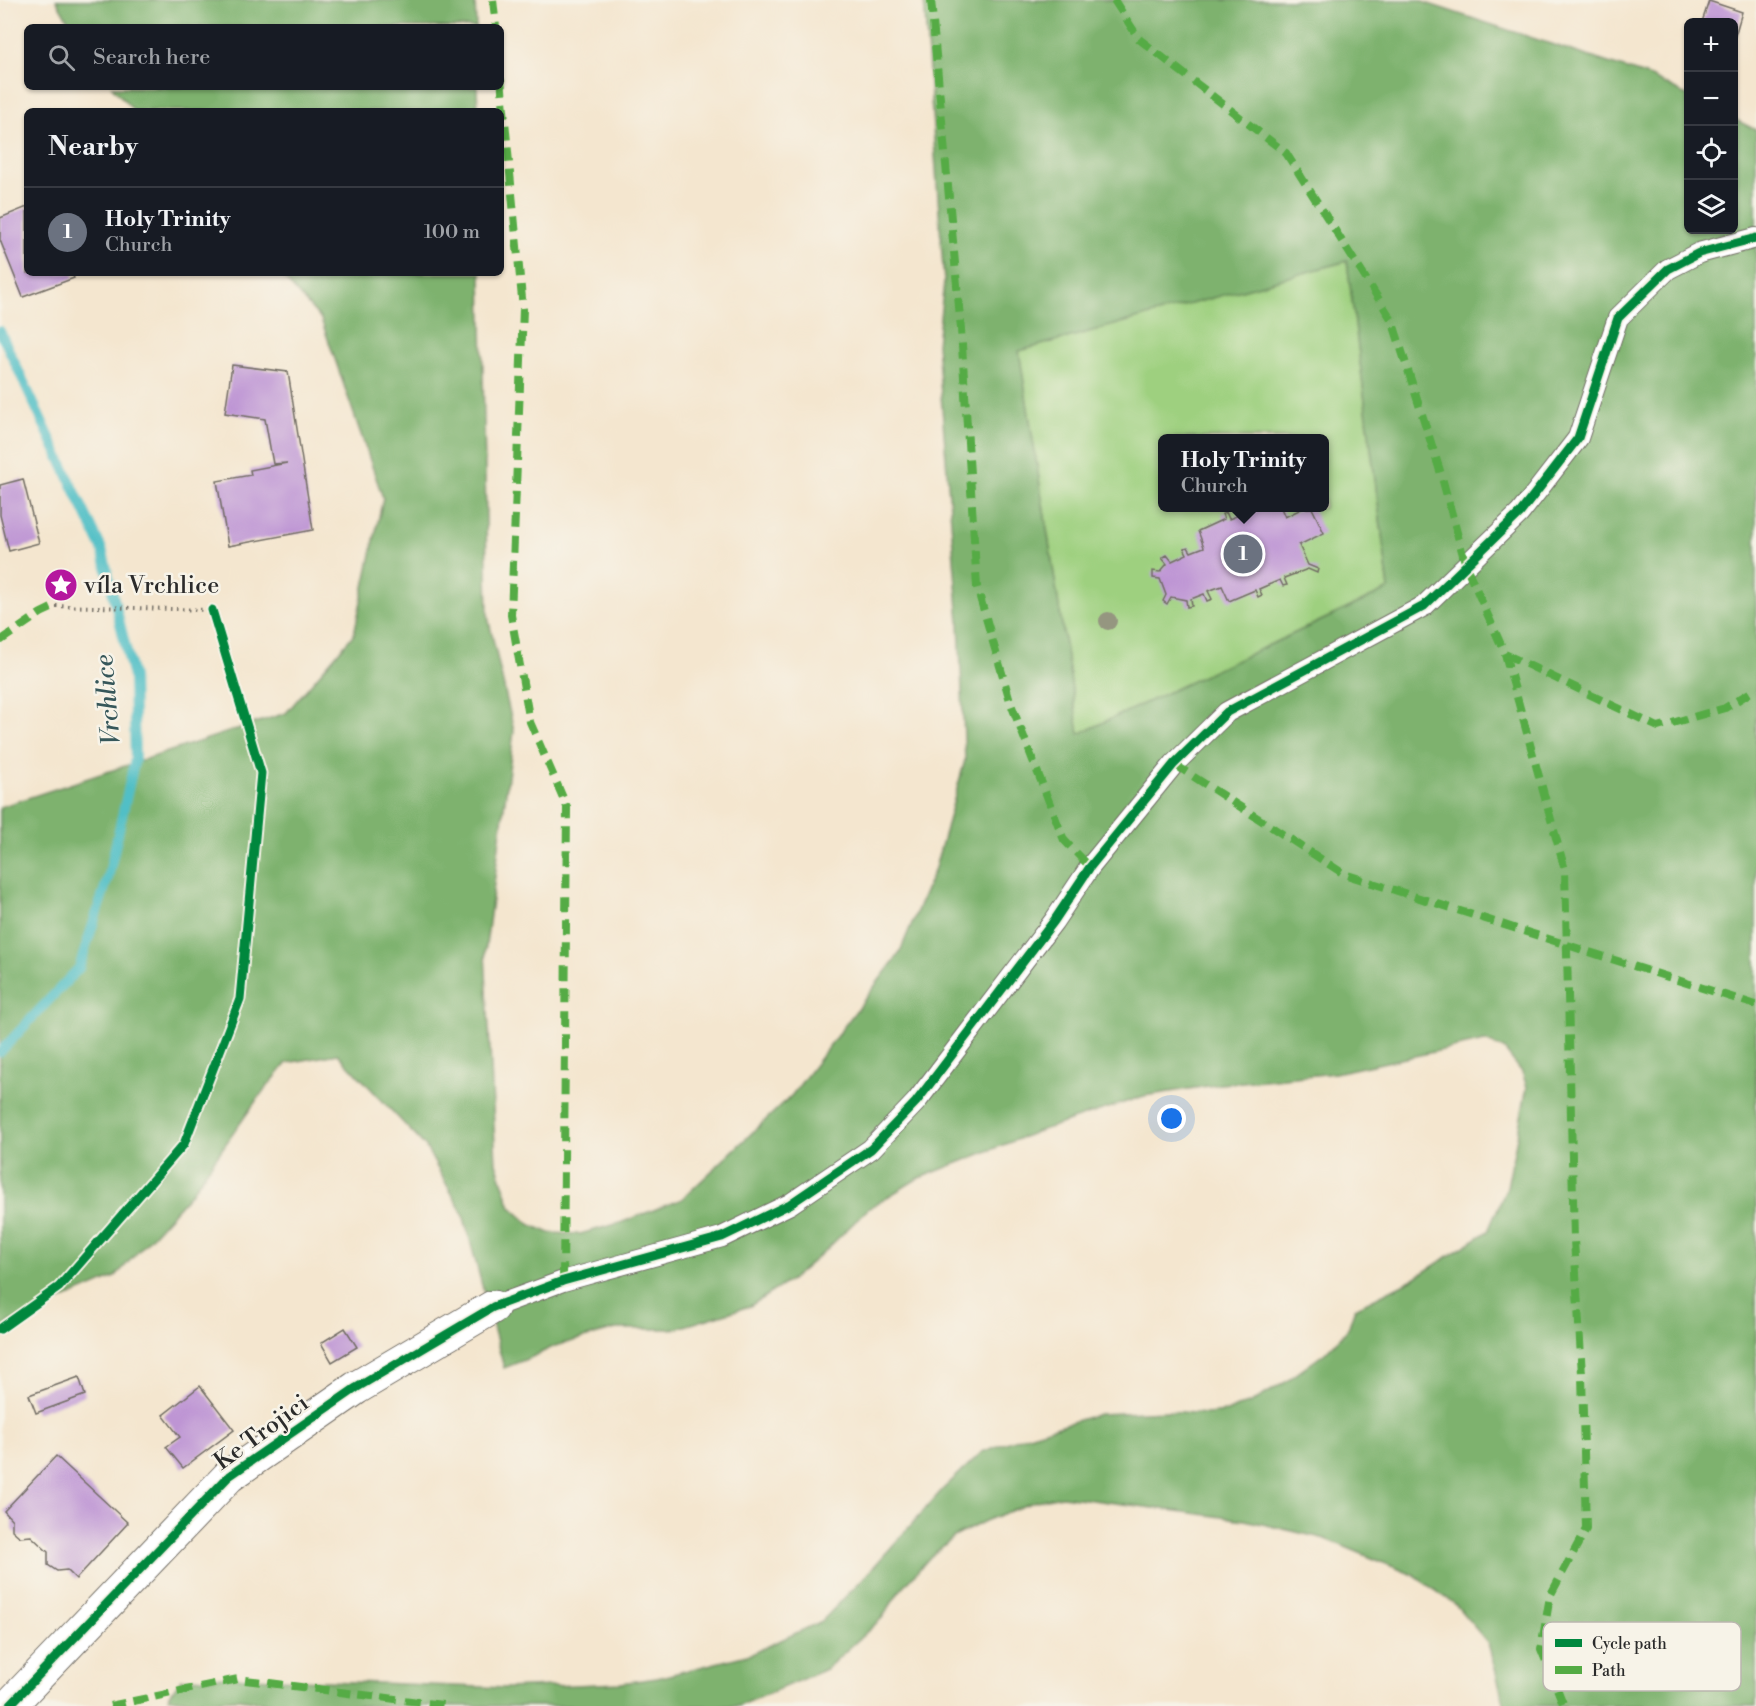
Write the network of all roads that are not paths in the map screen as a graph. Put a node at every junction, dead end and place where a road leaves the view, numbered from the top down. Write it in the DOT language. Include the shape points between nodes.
graph roads {
  1 [pos="1756,238"];
  2 [pos="493,1307"];
  3 [pos="9,1706"];
  1 -- 2 [label="lane" via="1699,253 1668,269 1618,318 1578,438 1520,513 1424,606 1227,712 1174,764 1090,867 1054,921 916,1102 871,1149 790,1204 722,1237 563,1281"];
  2 -- 3 [label="street, Ke Trojici" via="357,1388 229,1476"];
}
